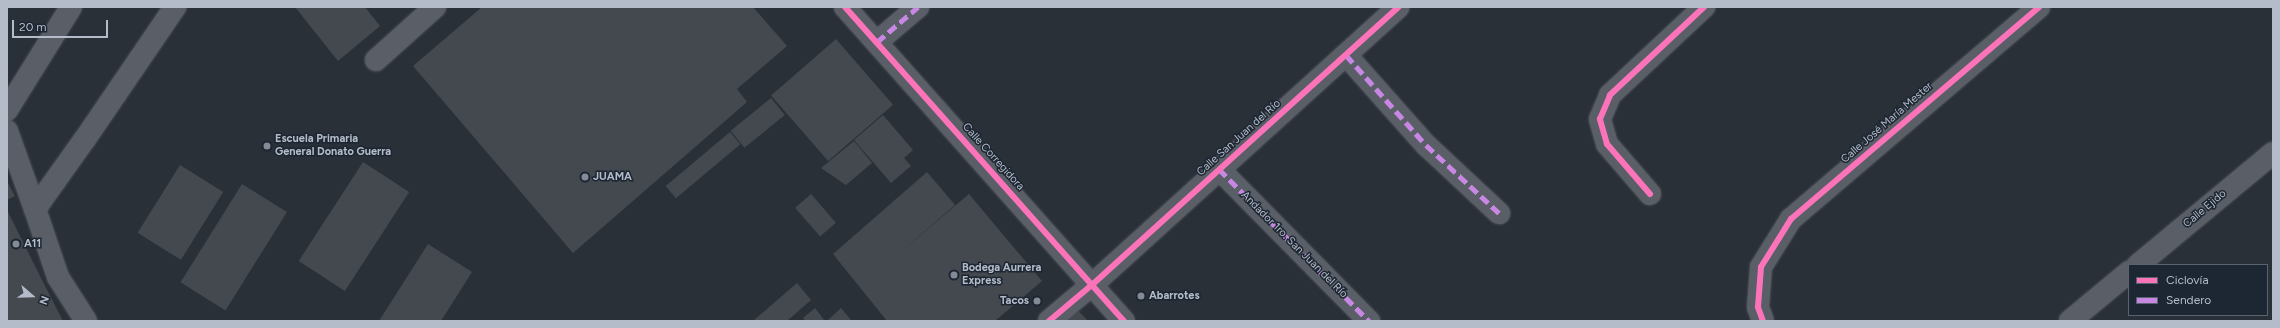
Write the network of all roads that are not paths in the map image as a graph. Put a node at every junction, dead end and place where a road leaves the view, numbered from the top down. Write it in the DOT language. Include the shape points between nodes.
graph roads {
  1 [pos="71,7"];
  2 [pos="175,7"];
  3 [pos="435,7"];
  4 [pos="845,7"];
  5 [pos="918,7"];
  6 [pos="1704,7"];
  7 [pos="2024,11"];
  8 [pos="1387,12"];
  9 [pos="876,42"];
  10 [pos="1346,55"];
  11 [pos="376,60"];
  12 [pos="7,110"];
  13 [pos="7,131"];
  14 [pos="2273,153"];
  15 [pos="1219,169"];
  16 [pos="1650,194"];
  17 [pos="34,209"];
  18 [pos="1499,213"];
  19 [pos="2139,264"];
  20 [pos="2128,273"];
  21 [pos="1093,284"];
  22 [pos="86,321"];
  23 [pos="1049,321"];
  24 [pos="1124,321"];
  25 [pos="1369,321"];
  26 [pos="1763,321"];
  27 [pos="2070,321"];
  1 -- 12 [label="street"];
  2 -- 17 [label="street"];
  3 -- 11 [label="street"];
  4 -- 9 [label="street, Calle Corregidora"];
  5 -- 9 [label="street"];
  6 -- 16 [label="street" via="1610,95 1600,119 1607,144"];
  7 -- 26 [label="street, Calle José María Mester" via="1791,219 1761,267 1758,307"];
  8 -- 10 [label="street, Calle San Juan del Río"];
  9 -- 21 [label="street, Calle Corregidora"];
  10 -- 15 [label="street, Calle San Juan del Río"];
  10 -- 18 [label="street" via="1426,145"];
  13 -- 17 [label="street"];
  14 -- 19 [label="street, Calle Ejido"];
  15 -- 21 [label="street, Calle San Juan del Río"];
  15 -- 25 [label="street, Andador 1ro. San Juan del Río"];
  17 -- 22 [label="street" via="58,277"];
  20 -- 27 [label="street"];
  21 -- 23 [label="street, Calle San Juan del Río"];
  21 -- 24 [label="street, Calle Corregidora"];
}
